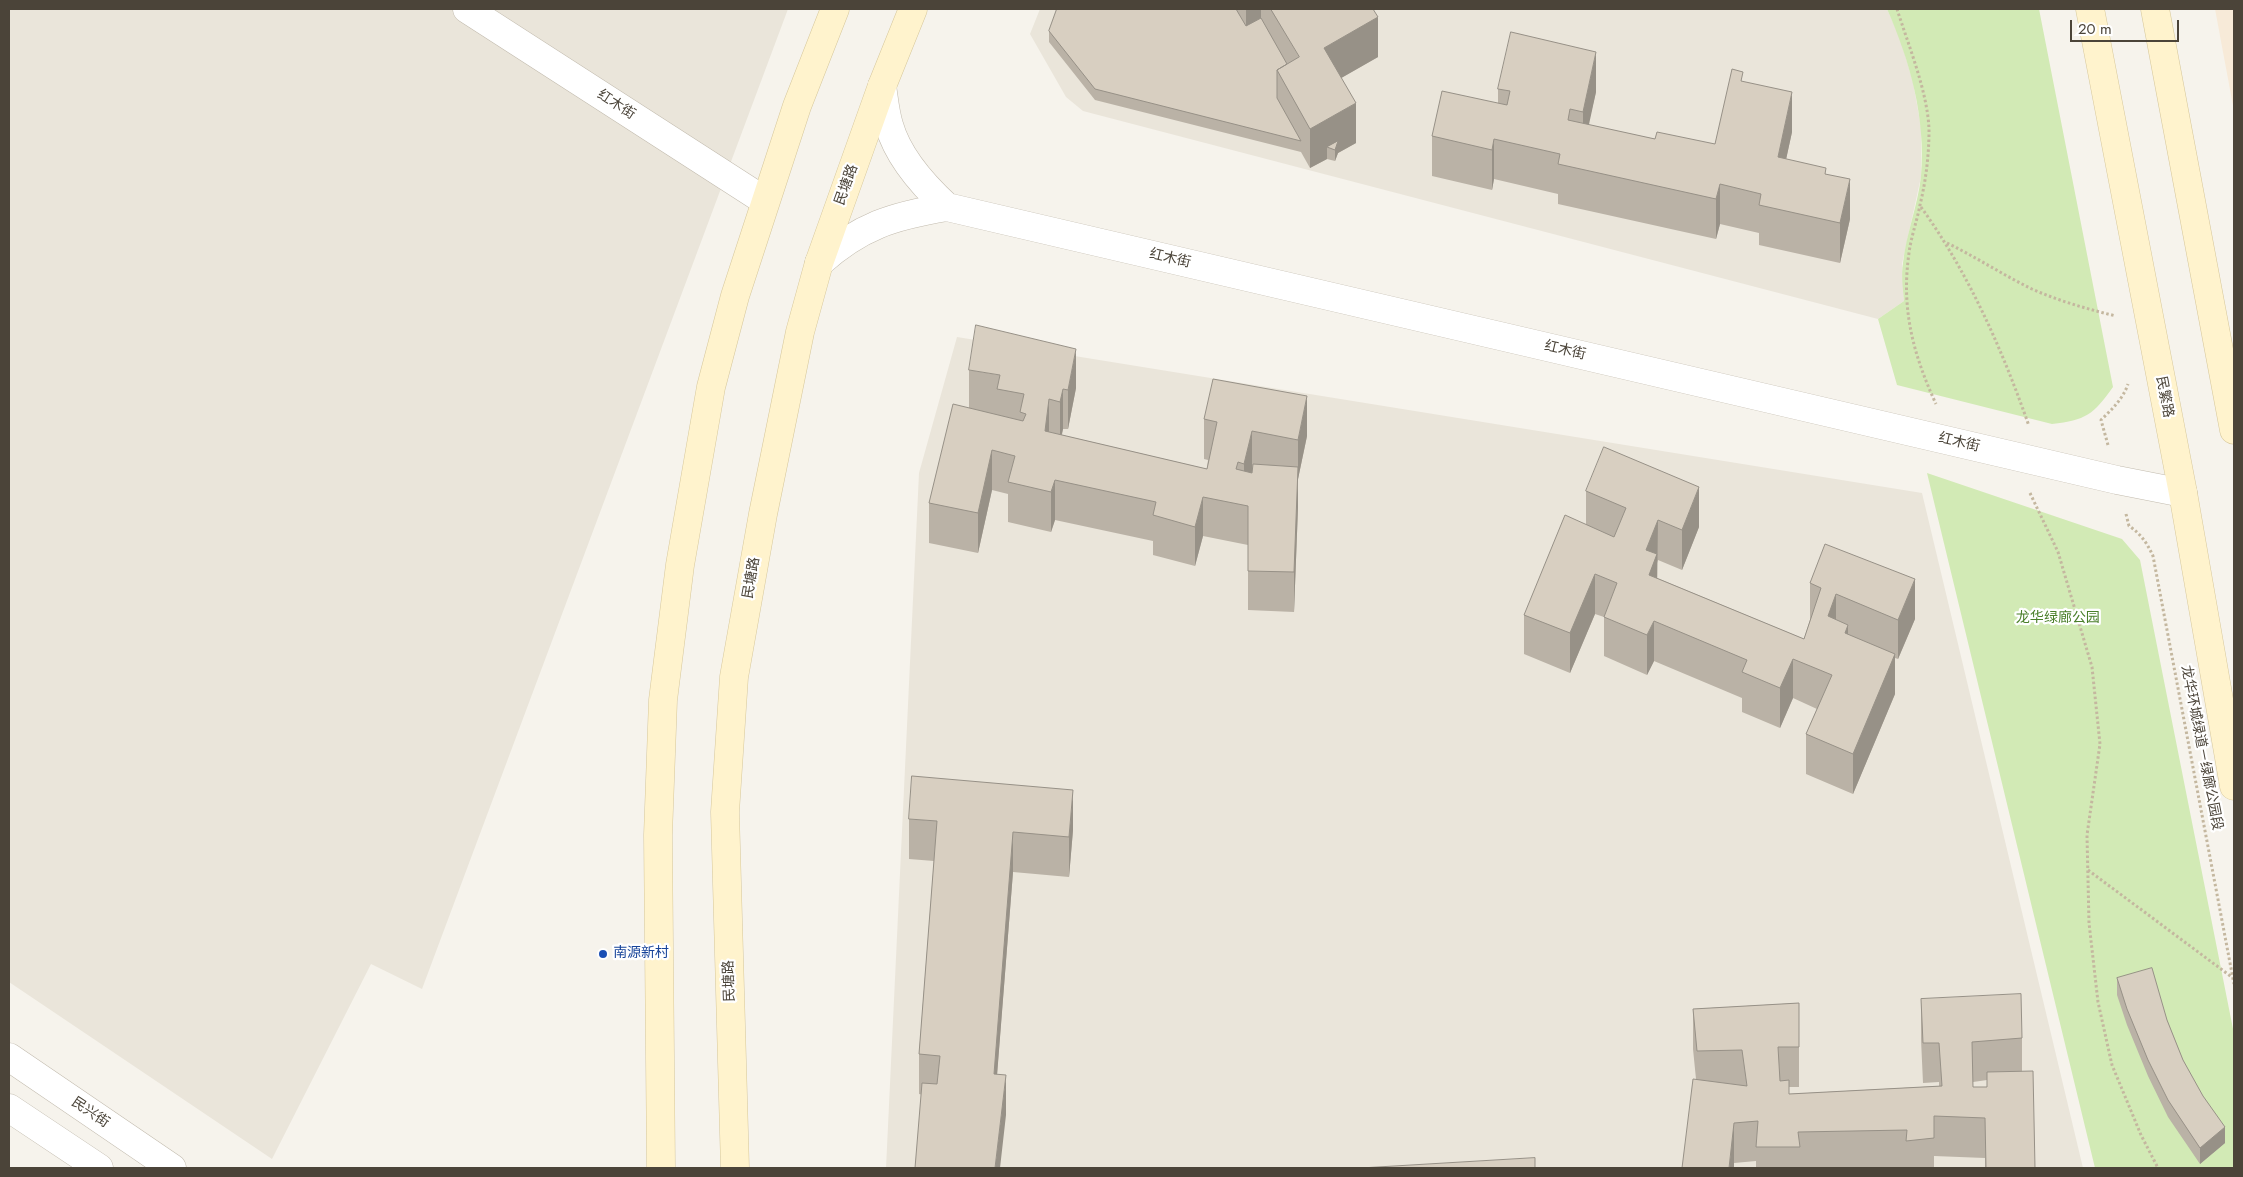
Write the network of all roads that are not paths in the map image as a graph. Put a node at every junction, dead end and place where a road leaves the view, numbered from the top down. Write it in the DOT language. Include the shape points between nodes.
graph roads {
  1 [pos="467,9"];
  2 [pos="835,9"];
  3 [pos="912,9"];
  4 [pos="2090,9"];
  5 [pos="2155,9"];
  6 [pos="882,86"];
  7 [pos="765,201"];
  8 [pos="947,207"];
  9 [pos="819,263"];
  10 [pos="2234,430"];
  11 [pos="2183,493"];
  12 [pos="2234,786"];
  13 [pos="9,1057"];
  14 [pos="9,1108"];
  15 [pos="99,1168"];
  16 [pos="172,1168"];
  17 [pos="661,1168"];
  18 [pos="736,1168"];
  1 -- 7 [label="street, 红木街"];
  2 -- 7 [label="main road"];
  3 -- 6 [label="main road, 民塘路"];
  4 -- 11 [label="main road, 民繁路"];
  5 -- 10 [label="main road"];
  6 -- 8 [label="street, 红木街" via="889,125 904,158 923,185"];
  6 -- 9 [label="main road, 民塘路"];
  7 -- 17 [label="main road" via="735,296 712,387 680,565 663,700 658,835"];
  8 -- 9 [label="street, 红木街" via="915,212 872,226 841,243"];
  8 -- 11 [label="street, 红木街"];
  9 -- 18 [label="main road, 民塘路" via="786,397 734,676 725,812"];
  11 -- 12 [label="main road, 民繁路"];
  13 -- 16 [label="street, 民兴街"];
  14 -- 15 [label="street"];
}
